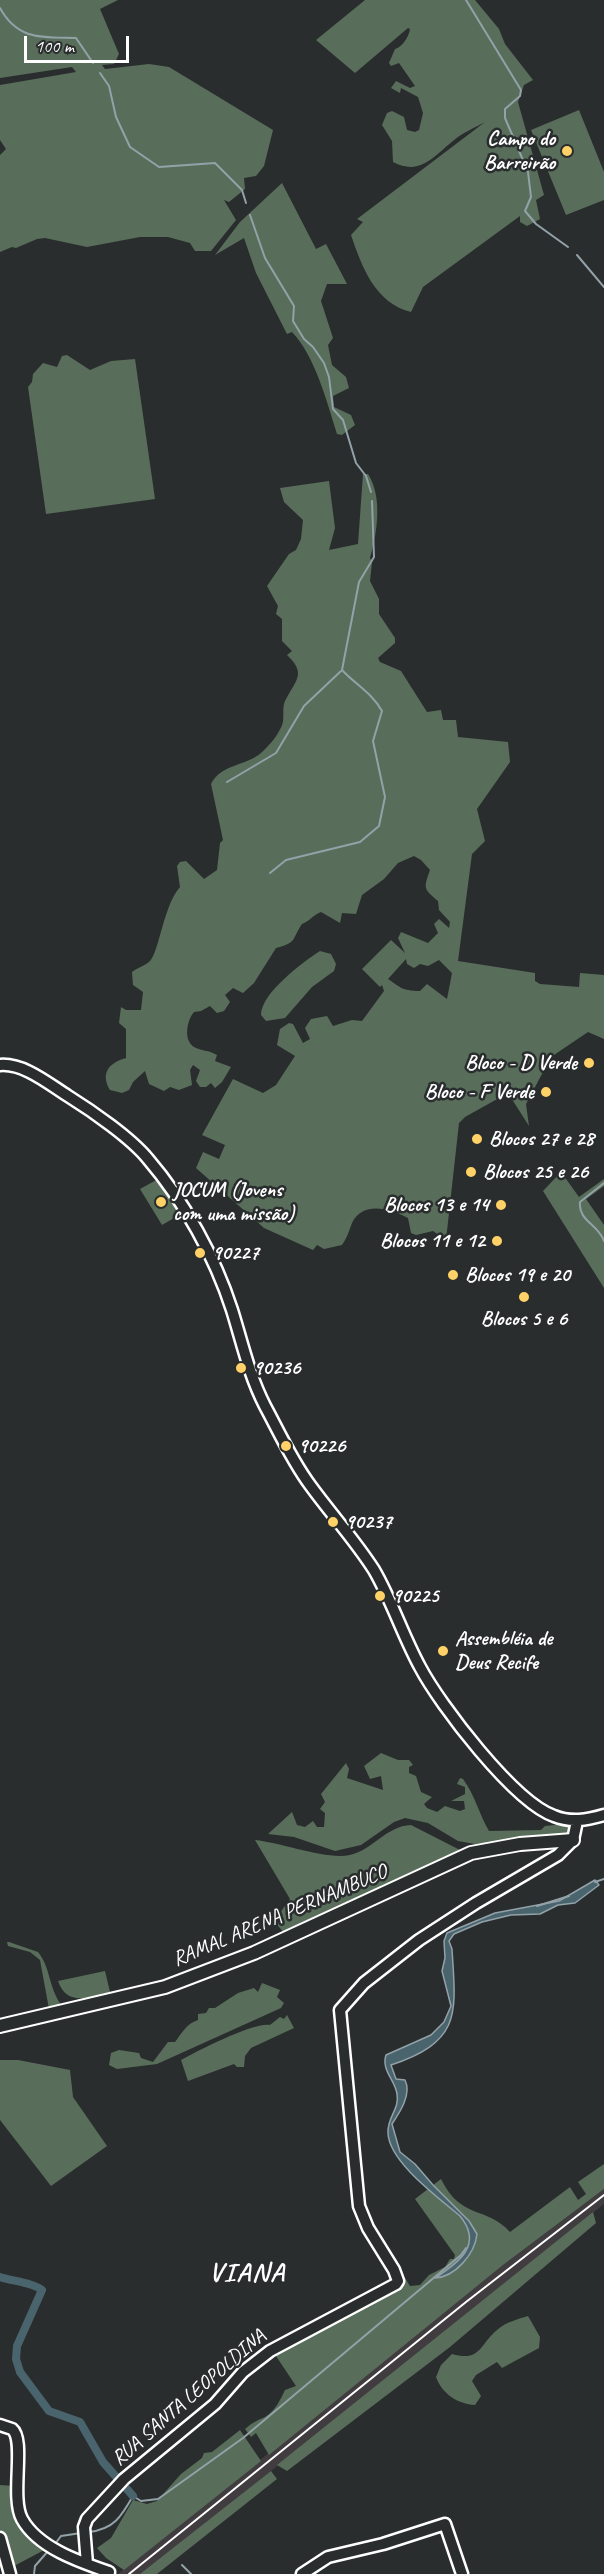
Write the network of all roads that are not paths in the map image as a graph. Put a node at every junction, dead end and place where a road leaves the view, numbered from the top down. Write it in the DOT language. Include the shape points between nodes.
graph roads {
  1 [pos="0,1065"];
  2 [pos="604,1815"];
  3 [pos="577,1821"];
  4 [pos="573,1840"];
  5 [pos="0,2026"];
  6 [pos="0,2425"];
  7 [pos="0,2538"];
  8 [pos="87,2564"];
  9 [pos="109,2572"];
  10 [pos="10,2574"];
  11 [pos="302,2574"];
  12 [pos="462,2574"];
  1 -- 3 [label="street" via="37,1076 86,1107 154,1166 188,1215 213,1266 263,1403 300,1470 375,1572 436,1695 460,1728 528,1799 549,1814"];
  2 -- 3 [label="street"];
  3 -- 4 [label="street"];
  4 -- 5 [label="main road, RAMAL ARENA PERNAMBUCO" via="471,1853 254,1953 165,1987"];
  4 -- 8 [label="street, RUA SANTA LEOPOLDINA" via="543,1866 476,1902 419,1940 364,1983 340,2010 359,2206 398,2281 270,2351 243,2372 215,2404 121,2483 91,2513 84,2532"];
  6 -- 8 [label="street" via="15,2431 18,2438 18,2507 23,2520 45,2542"];
  7 -- 10 [label="street"];
  8 -- 9 [label="street"];
  11 -- 12 [label="street" via="328,2557 445,2524"];
}
